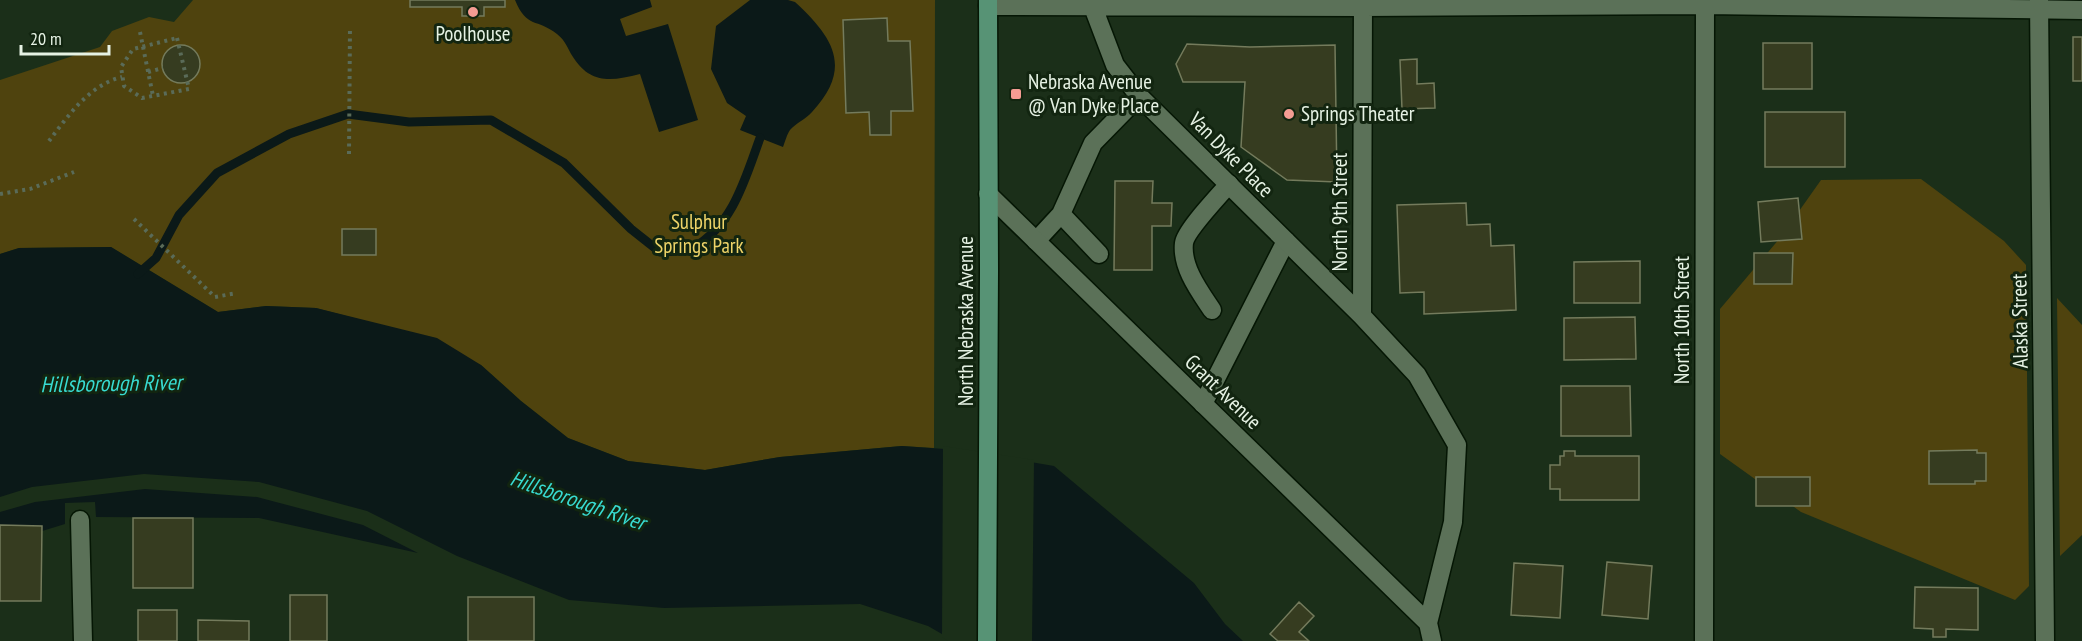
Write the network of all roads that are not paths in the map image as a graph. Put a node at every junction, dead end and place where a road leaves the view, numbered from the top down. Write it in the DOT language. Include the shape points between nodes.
graph roads {
  1 [pos="984,2"];
  2 [pos="1705,2"];
  3 [pos="1363,4"];
  4 [pos="2039,5"];
  5 [pos="1093,7"];
  6 [pos="2082,10"];
  7 [pos="1139,96"];
  8 [pos="1228,184"];
  9 [pos="988,194"];
  10 [pos="1061,214"];
  11 [pos="1036,241"];
  12 [pos="1286,241"];
  13 [pos="1099,254"];
  14 [pos="1212,310"];
  15 [pos="1362,316"];
  16 [pos="1203,404"];
  17 [pos="80,520"];
  18 [pos="1428,623"];
  19 [pos="83,641"];
  20 [pos="987,641"];
  21 [pos="1432,641"];
  22 [pos="1704,641"];
  23 [pos="2045,641"];
  1 -- 5 [label="street"];
  1 -- 9 [label="main road, North Nebraska Avenue"];
  2 -- 3 [label="street"];
  2 -- 4 [label="street"];
  2 -- 22 [label="street, North 10th Street"];
  3 -- 5 [label="street"];
  3 -- 15 [label="street, North 9th Street"];
  4 -- 6 [label="street"];
  4 -- 23 [label="street, Alaska Street"];
  5 -- 7 [label="street, Van Dyke Place" via="1115,65"];
  7 -- 8 [label="street, Van Dyke Place"];
  7 -- 10 [label="street" via="1093,143"];
  8 -- 12 [label="street, Van Dyke Place"];
  8 -- 14 [label="street" via="1184,242 1193,282"];
  9 -- 11 [label="street, Grant Avenue"];
  9 -- 20 [label="main road, North Nebraska Avenue"];
  10 -- 11 [label="street"];
  10 -- 13 [label="street"];
  11 -- 16 [label="street, Grant Avenue"];
  12 -- 15 [label="street, Van Dyke Place"];
  12 -- 16 [label="street"];
  15 -- 18 [label="street, Van Dyke Place" via="1417,375 1457,445 1453,522"];
  16 -- 18 [label="street, Grant Avenue"];
  17 -- 19 [label="street"];
  18 -- 21 [label="street"];
}
